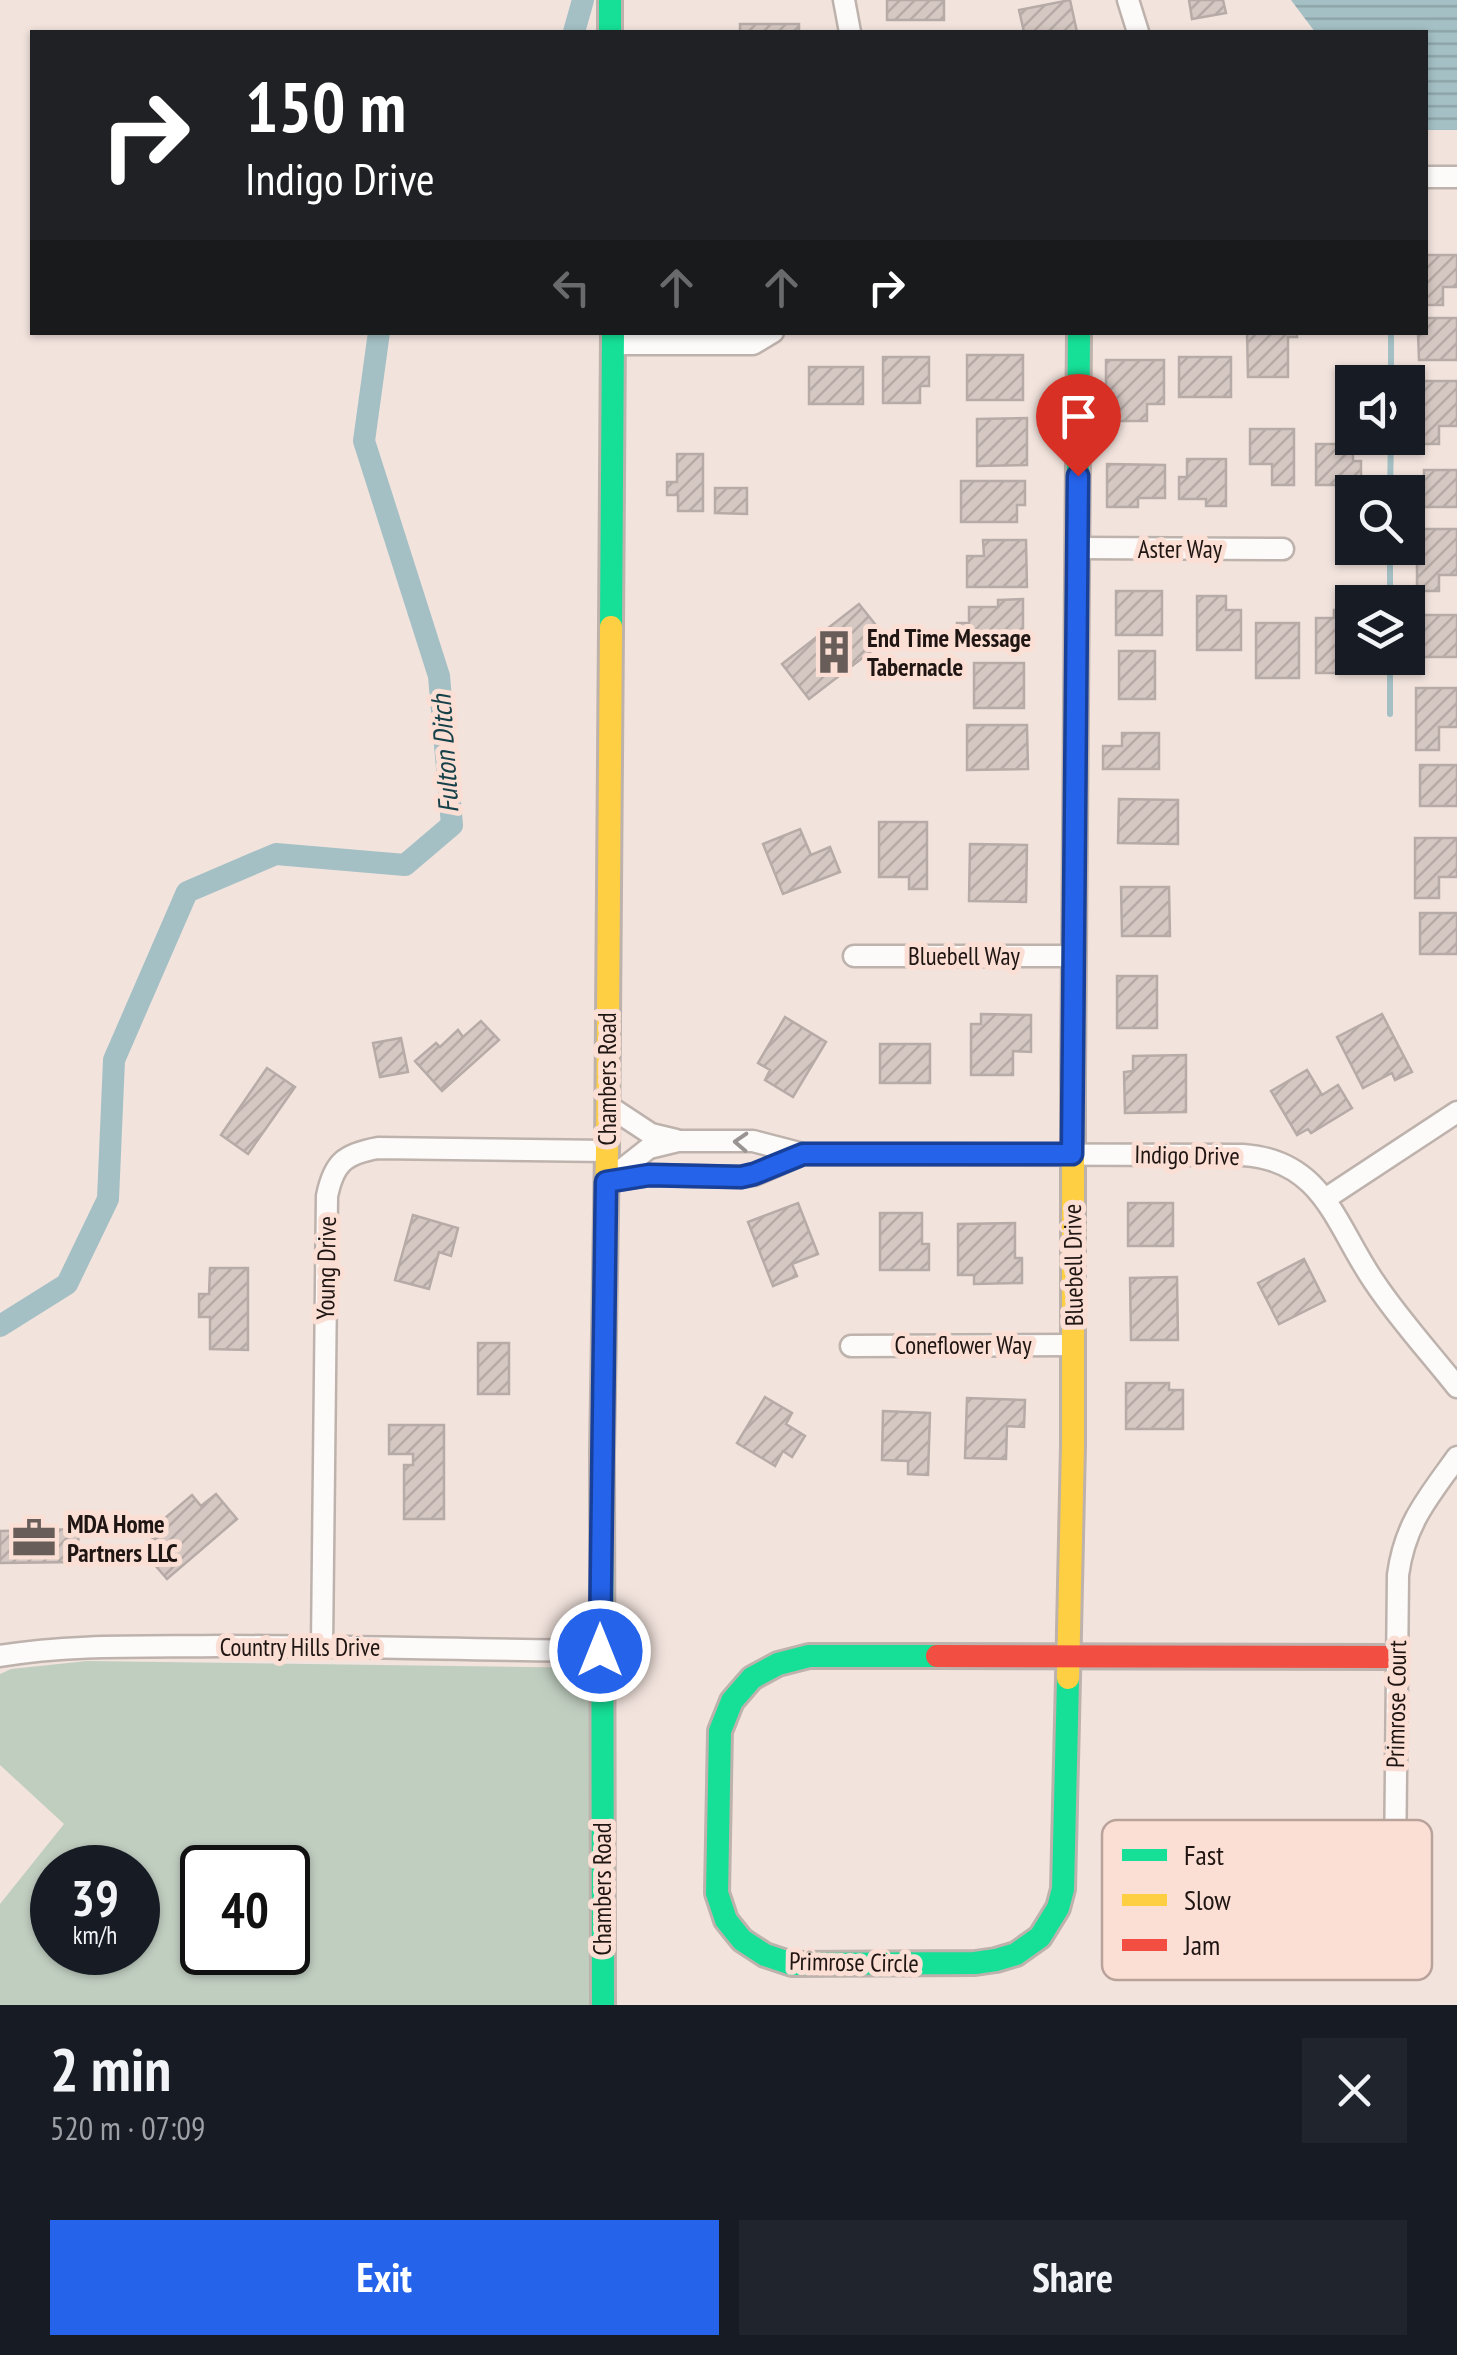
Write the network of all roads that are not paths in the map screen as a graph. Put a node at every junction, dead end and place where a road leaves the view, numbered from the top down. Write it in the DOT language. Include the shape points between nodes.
graph roads {
  1 [pos="610,0"];
  2 [pos="844,0"];
  3 [pos="1128,0"];
  4 [pos="610,30"];
  5 [pos="850,30"];
  6 [pos="1137,30"];
  7 [pos="1428,177"];
  8 [pos="1457,177"];
  9 [pos="768,335"];
  10 [pos="1080,335"];
  11 [pos="613,338"];
  12 [pos="1078,548"];
  13 [pos="1283,549"];
  14 [pos="854,956"];
  15 [pos="1074,956"];
  16 [pos="607,1105"];
  17 [pos="1457,1112"];
  18 [pos="678,1141"];
  19 [pos="607,1151"];
  20 [pos="803,1154"];
  21 [pos="1072,1154"];
  22 [pos="606,1182"];
  23 [pos="1325,1199"];
  24 [pos="1074,1344"];
  25 [pos="851,1346"];
  26 [pos="1457,1387"];
  27 [pos="1457,1457"];
  28 [pos="322,1646"];
  29 [pos="600,1651"];
  30 [pos="0,1656"];
  31 [pos="1068,1656"];
  32 [pos="1396,1658"];
  33 [pos="1395,1820"];
  34 [pos="603,2005"];
  1 -- 4 [label="street"];
  2 -- 5 [label="street"];
  3 -- 6 [label="street"];
  7 -- 8 [label="street"];
  9 -- 11 [label="street" via="753,344"];
  10 -- 12 [label="street, Bluebell Drive"];
  11 -- 16 [label="street, Chambers Road"];
  12 -- 13 [label="street, Aster Way"];
  12 -- 15 [label="street, Bluebell Drive"];
  14 -- 15 [label="street, Bluebell Way"];
  15 -- 21 [label="street, Bluebell Drive"];
  16 -- 18 [label="street" via="652,1134"];
  16 -- 19 [label="street, Chambers Road"];
  17 -- 23 [label="street"];
  20 -- 18 [label="street, Indigo Drive, one-way" via="753,1141"];
  18 -- 22 [label="street" via="650,1148"];
  19 -- 22 [label="street, Chambers Road"];
  19 -- 28 [label="street, Young Drive" via="378,1148 348,1157 335,1170 327,1196"];
  20 -- 21 [label="street, Indigo Drive"];
  20 -- 22 [label="street, Indigo Drive" via="741,1177 649,1175"];
  21 -- 23 [label="street, Indigo Drive" via="1272,1158"];
  21 -- 24 [label="street, Bluebell Drive"];
  22 -- 29 [label="street, Chambers Road"];
  23 -- 26 [label="street, Indigo Drive" via="1375,1283"];
  24 -- 25 [label="street, Coneflower Way"];
  24 -- 31 [label="street, Bluebell Drive"];
  27 -- 32 [label="street, Primrose Court" via="1405,1540"];
  28 -- 29 [label="street, Country Hills Drive"];
  28 -- 30 [label="street, Country Hills Drive" via="73,1647"];
  29 -- 34 [label="street, Chambers Road"];
  31 -- 31 [label="street, Primrose Circle" via="809,1656 752,1676 727,1708 718,1742 717,1893 735,1934 757,1952 792,1964 975,1963 1016,1954 1040,1937 1063,1889"];
  31 -- 32 [label="street, Primrose Circle"];
  32 -- 33 [label="street, Primrose Court"];
}
